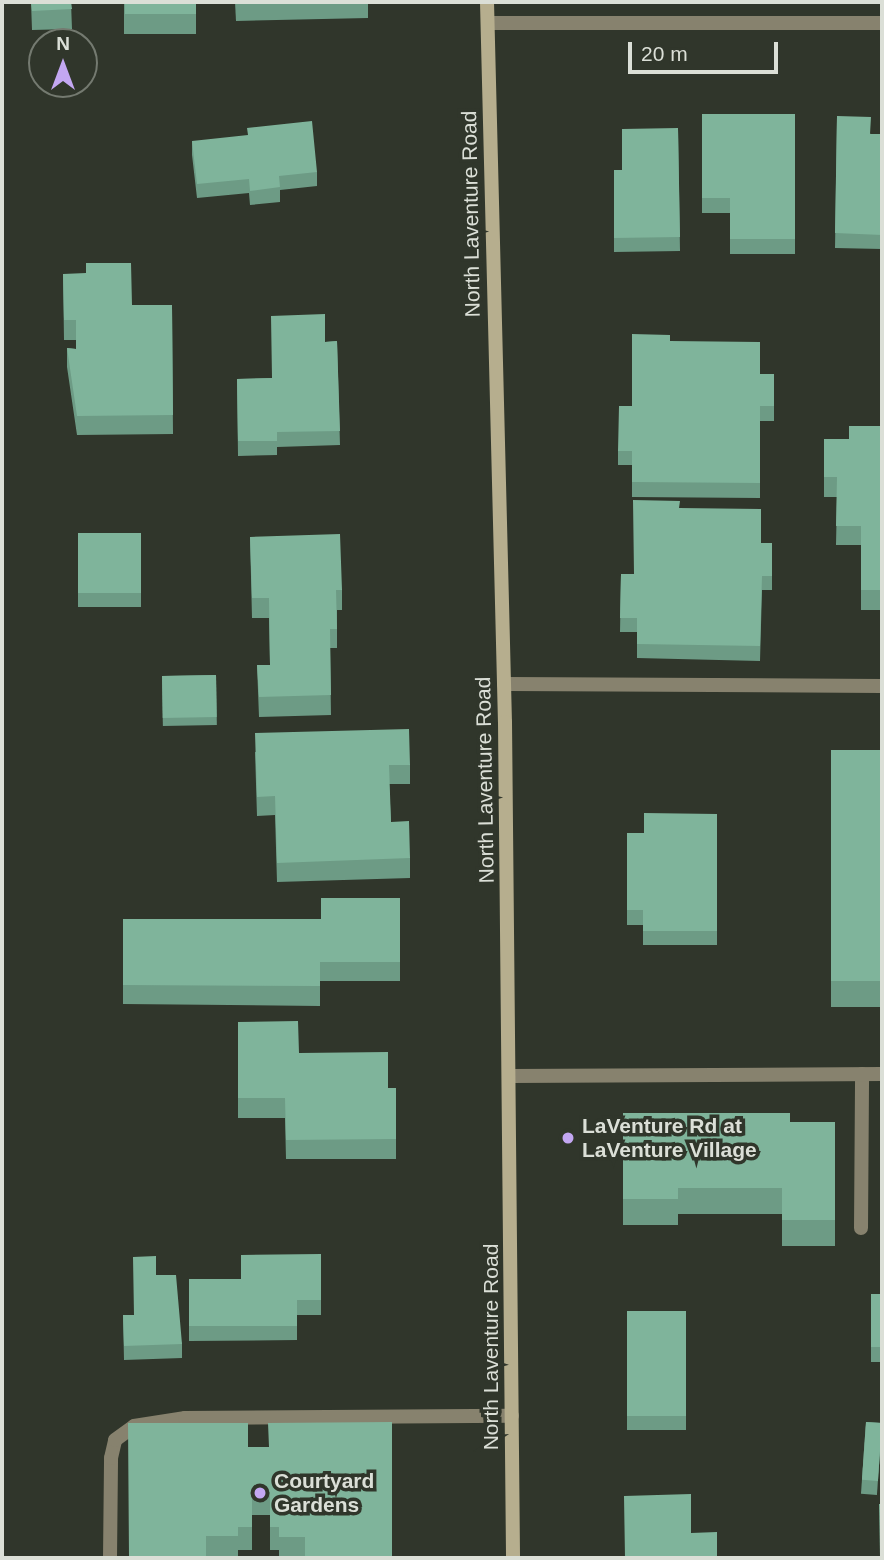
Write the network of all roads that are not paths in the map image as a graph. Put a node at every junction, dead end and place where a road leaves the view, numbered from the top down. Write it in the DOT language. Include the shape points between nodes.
graph roads {
  1 [pos="487,2"];
  2 [pos="488,23"];
  3 [pos="882,23"];
  4 [pos="504,684"];
  5 [pos="882,686"];
  6 [pos="862,1074"];
  7 [pos="882,1074"];
  8 [pos="511,1076"];
  9 [pos="861,1228"];
  10 [pos="512,1416"];
  11 [pos="110,1558"];
  12 [pos="513,1558"];
  1 -- 2 [label="street, North Laventure Road"];
  2 -- 3 [label="street"];
  2 -- 4 [label="street, North Laventure Road"];
  4 -- 5 [label="street"];
  4 -- 8 [label="street, North Laventure Road"];
  6 -- 7 [label="street"];
  6 -- 8 [label="street"];
  6 -- 9 [label="street"];
  8 -- 10 [label="street, North Laventure Road"];
  10 -- 11 [label="street" via="185,1418 134,1426 115,1440 111,1458"];
  10 -- 12 [label="street, North Laventure Road"];
}
